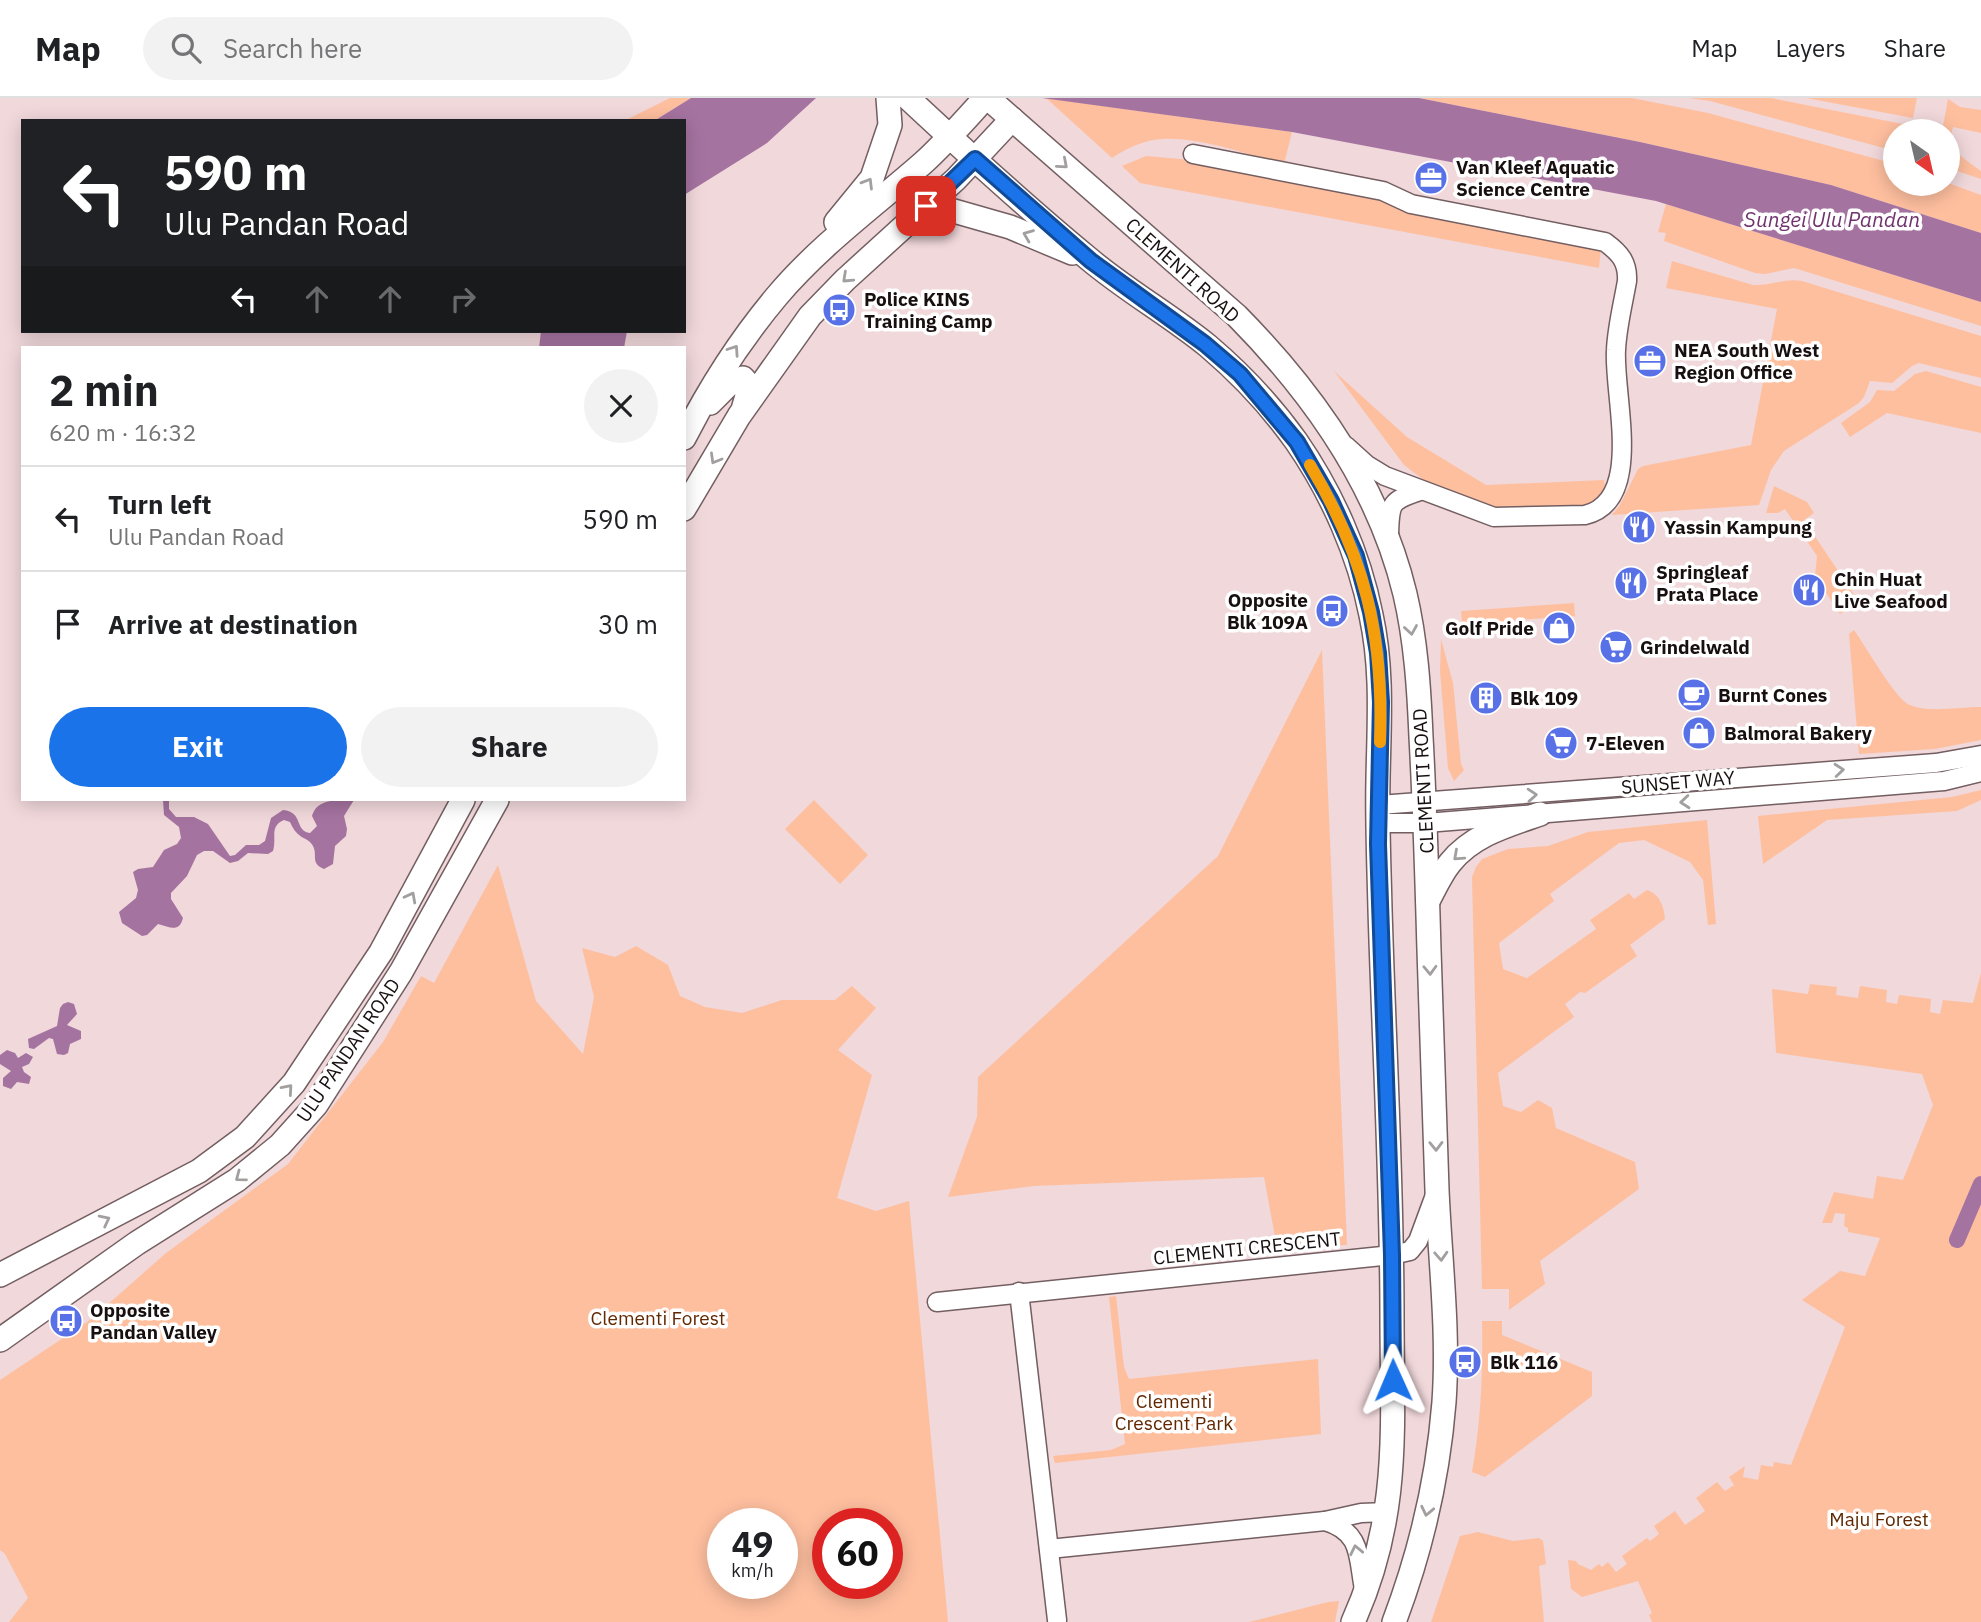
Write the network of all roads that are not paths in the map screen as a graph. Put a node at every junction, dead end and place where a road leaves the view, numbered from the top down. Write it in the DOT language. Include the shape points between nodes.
graph roads {
  1 [pos="987,98"];
  2 [pos="901,102"];
  3 [pos="1012,119"];
  4 [pos="950,136"];
  5 [pos="1193,154"];
  6 [pos="975,159"];
  7 [pos="911,220"];
  8 [pos="814,258"];
  9 [pos="1091,261"];
  10 [pos="739,416"];
  11 [pos="688,431"];
  12 [pos="1340,442"];
  13 [pos="1420,491"];
  14 [pos="686,506"];
  15 [pos="1388,543"];
  16 [pos="1981,755"];
  17 [pos="1981,772"];
  18 [pos="462,801"];
  19 [pos="496,801"];
  20 [pos="1425,812"];
  21 [pos="1378,814"];
  22 [pos="1540,814"];
  23 [pos="1427,902"];
  24 [pos="1437,1188"];
  25 [pos="1392,1255"];
  26 [pos="91,1274"];
  27 [pos="0,1275"];
  28 [pos="1019,1292"];
  29 [pos="937,1303"];
  30 [pos="0,1324"];
  31 [pos="0,1340"];
  32 [pos="1387,1512"];
  33 [pos="1325,1521"];
  34 [pos="1049,1549"];
  35 [pos="1365,1595"];
  36 [pos="1057,1620"];
  37 [pos="1353,1622"];
  38 [pos="1394,1622"];
  1 -- 3 [label="main road, CLEMENTI ROAD"];
  1 -- 4 [label="main road"];
  2 -- 4 [label="main road, CLEMENTI ROAD"];
  8 -- 2 [label="main road, one-way" via="872,178"];
  3 -- 6 [label="main road"];
  3 -- 12 [label="main road, CLEMENTI ROAD, one-way" via="1237,316 1270,349"];
  4 -- 6 [label="main road, CLEMENTI ROAD"];
  4 -- 8 [label="main road"];
  5 -- 13 [label="street" via="1605,242 1624,260 1628,271 1616,351 1622,464 1605,506 1585,515 1494,517"];
  6 -- 7 [label="main road"];
  6 -- 9 [label="main road, CLEMENTI ROAD"];
  9 -- 7 [label="main road, one-way" via="954,211"];
  7 -- 10 [label="main road, one-way" via="810,316"];
  11 -- 8 [label="main road, one-way" via="737,345"];
  9 -- 21 [label="main road, CLEMENTI ROAD" via="1240,374 1297,442 1331,501 1356,556 1378,653"];
  10 -- 11 [label="main road" via="750,386 743,378 728,385"];
  10 -- 14 [label="main road, one-way"];
  12 -- 13 [label="street" via="1367,465"];
  12 -- 15 [label="main road, CLEMENTI ROAD" via="1365,484"];
  13 -- 15 [label="street" via="1393,502"];
  15 -- 20 [label="main road, CLEMENTI ROAD, one-way" via="1405,593 1418,667"];
  20 -- 16 [label="street, SUNSET WAY, one-way"];
  17 -- 22 [label="street, SUNSET WAY, one-way" via="1944,781"];
  27 -- 18 [label="main road, ULU PANDAN ROAD, one-way" via="199,1171 245,1137 294,1083 381,952"];
  19 -- 26 [label="main road, ULU PANDAN ROAD, one-way" via="401,972 316,1105 280,1146 237,1180"];
  20 -- 21 [label="street, SUNSET WAY"];
  20 -- 22 [label="street, SUNSET WAY"];
  20 -- 23 [label="main road, CLEMENTI ROAD"];
  21 -- 25 [label="main road, CLEMENTI ROAD"];
  22 -- 23 [label="main road, one-way" via="1492,831 1472,844 1450,862"];
  23 -- 24 [label="main road, CLEMENTI ROAD, one-way"];
  24 -- 25 [label="street, CLEMENTI CRESCENT" via="1418,1241 1410,1251"];
  24 -- 38 [label="main road, CLEMENTI ROAD, one-way" via="1444,1401 1419,1551"];
  25 -- 28 [label="street, CLEMENTI CRESCENT"];
  25 -- 32 [label="main road, CLEMENTI ROAD" via="1394,1446"];
  26 -- 30 [label="main road" via="82,1272 67,1280"];
  26 -- 31 [label="main road, ULU PANDAN ROAD"];
  28 -- 29 [label="street, CLEMENTI CRESCENT"];
  28 -- 34 [label="street"];
  32 -- 33 [label="street"];
  32 -- 35 [label="main road, CLEMENTI ROAD"];
  33 -- 34 [label="street"];
  35 -- 33 [label="street, one-way" via="1353,1538 1340,1526"];
  34 -- 36 [label="street"];
  35 -- 37 [label="main road, CLEMENTI ROAD"];
}
